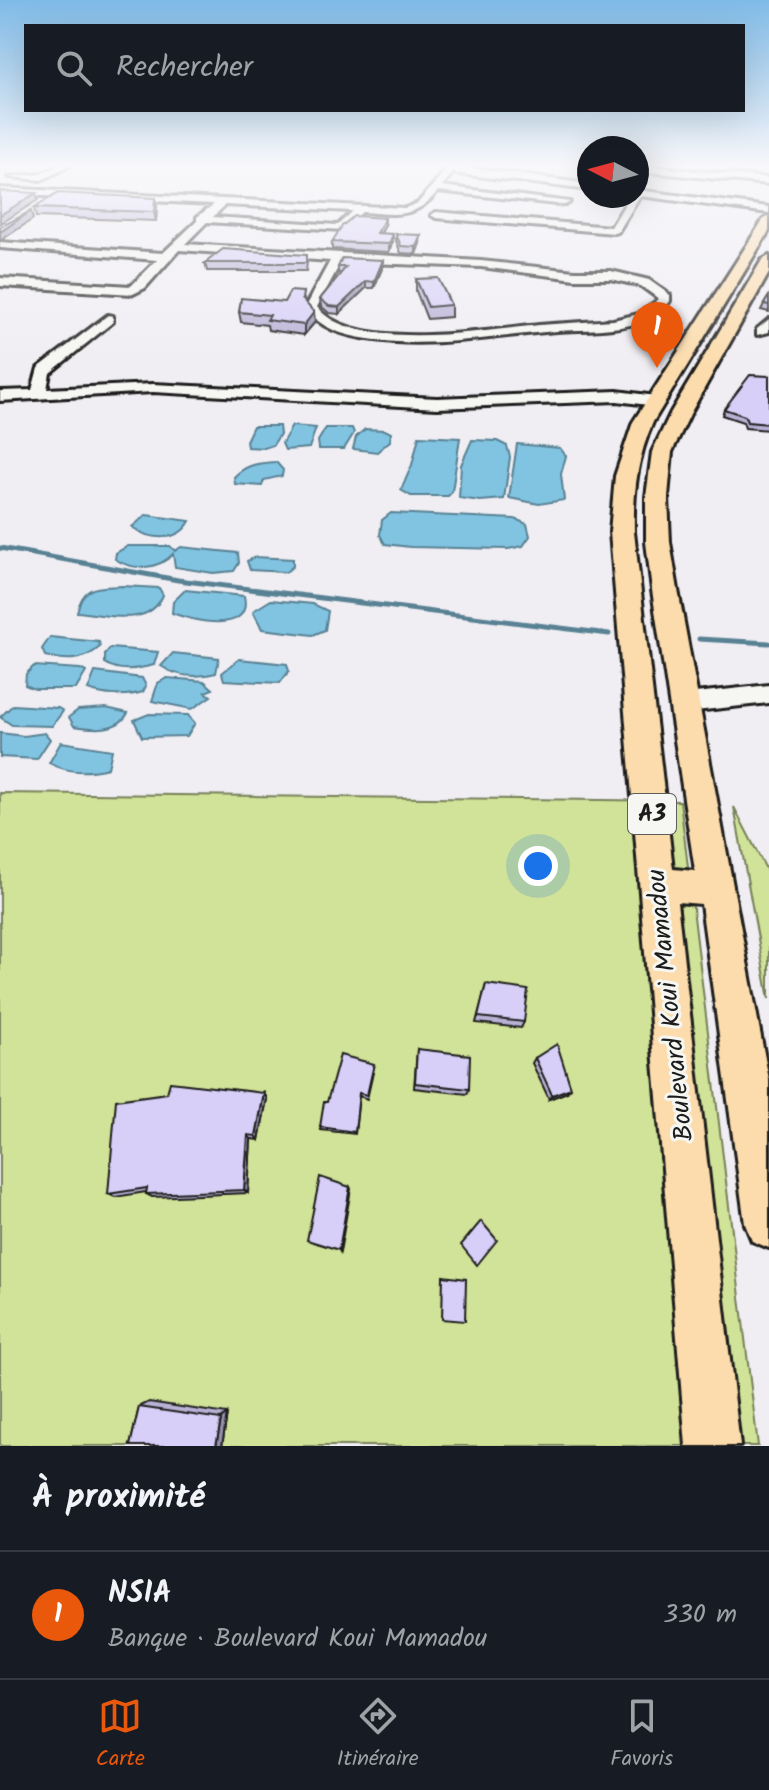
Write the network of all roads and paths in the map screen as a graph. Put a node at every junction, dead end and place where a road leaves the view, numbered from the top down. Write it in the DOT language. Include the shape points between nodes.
graph roads {
  1 [pos="189,232"];
  2 [pos="761,232"];
  3 [pos="0,245"];
  4 [pos="176,247"];
  5 [pos="166,257"];
  6 [pos="337,258"];
  7 [pos="767,269"];
  8 [pos="0,282"];
  9 [pos="108,319"];
  10 [pos="0,396"];
  11 [pos="38,396"];
  12 [pos="656,401"];
  13 [pos="769,694"];
  14 [pos="686,703"];
  15 [pos="659,884"];
  16 [pos="717,889"];
  17 [pos="756,1049"];
  18 [pos="769,1224"];
  19 [pos="713,1446"];
  1 -- 4 [label="street"];
  2 -- 12 [label="main road, Boulevard Koui Mamadou / A3"];
  3 -- 5 [label="street"];
  4 -- 5 [label="street"];
  4 -- 6 [label="street"];
  5 -- 8 [label="street" via="133,290"];
  6 -- 6 [label="street" via="611,275 645,283 666,298 661,308 641,318 598,324 373,335 330,324 312,312"];
  7 -- 14 [label="main road, A3" via="662,452 658,542"];
  9 -- 11 [label="street" via="43,371"];
  10 -- 11 [label="street"];
  11 -- 12 [label="street" via="153,388 437,403 617,396"];
  12 -- 15 [label="main road, Boulevard Koui Mamadou / A3" via="630,449 622,490 622,532"];
  13 -- 14 [label="street"];
  14 -- 16 [label="main road, A3"];
  15 -- 16 [label="main road"];
  15 -- 19 [label="main road, Boulevard Koui Mamadou / A3"];
  16 -- 17 [label="main road, A3"];
  17 -- 18 [label="main road, A3"];
}
